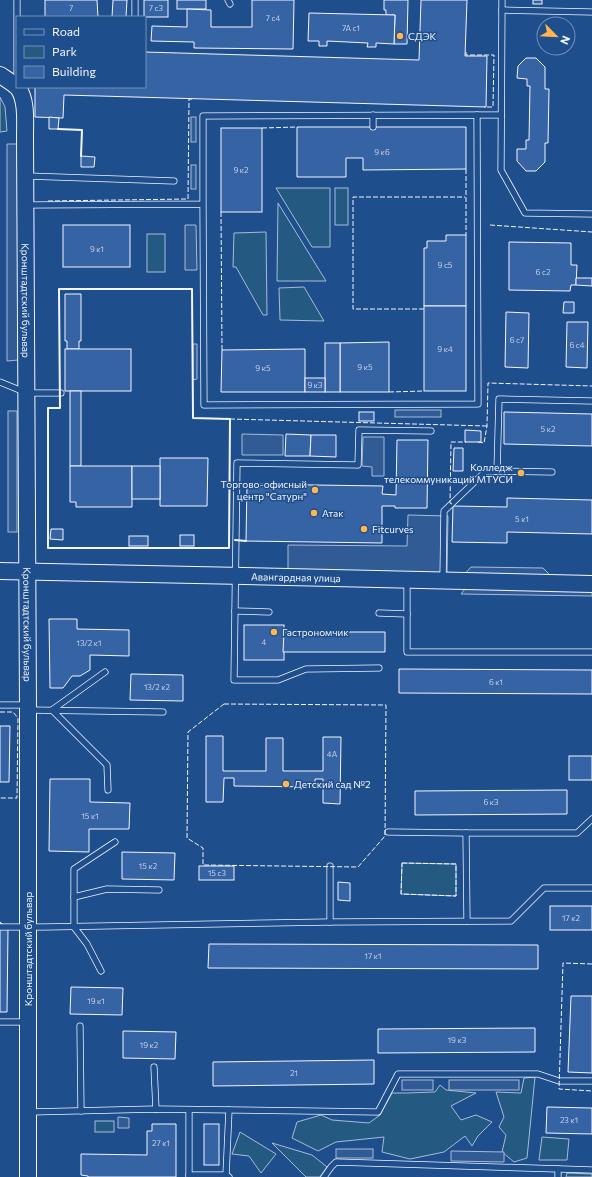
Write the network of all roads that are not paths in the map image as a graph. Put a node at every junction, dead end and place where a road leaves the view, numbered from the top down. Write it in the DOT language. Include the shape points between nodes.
graph roads {
  1 [pos="17,0"];
  2 [pos="135,0"];
  3 [pos="502,0"];
  4 [pos="502,10"];
  5 [pos="592,12"];
  6 [pos="17,16"];
  7 [pos="135,16"];
  8 [pos="16,38"];
  9 [pos="6,80"];
  10 [pos="373,115"];
  11 [pos="478,115"];
  12 [pos="501,115"];
  13 [pos="373,127"];
  14 [pos="26,176"];
  15 [pos="174,181"];
  16 [pos="203,204"];
  17 [pos="26,205"];
  18 [pos="592,214"];
  19 [pos="0,382"];
  20 [pos="61,392"];
  21 [pos="27,393"];
  22 [pos="592,401"];
  23 [pos="431,431"];
  24 [pos="497,471"];
  25 [pos="552,472"];
  26 [pos="0,571"];
  27 [pos="27,572"];
  28 [pos="236,577"];
  29 [pos="407,579"];
  30 [pos="442,579"];
  31 [pos="592,584"];
  32 [pos="235,611"];
  33 [pos="269,612"];
  34 [pos="379,613"];
  35 [pos="407,614"];
  36 [pos="592,652"];
  37 [pos="379,668"];
  38 [pos="104,672"];
  39 [pos="0,705"];
  40 [pos="28,707"];
  41 [pos="52,710"];
  42 [pos="163,712"];
  43 [pos="108,790"];
  44 [pos="592,819"];
  45 [pos="388,832"];
  46 [pos="466,832"];
  47 [pos="114,842"];
  48 [pos="330,866"];
  49 [pos="592,888"];
  50 [pos="160,890"];
  51 [pos="74,897"];
  52 [pos="467,921"];
  53 [pos="330,922"];
  54 [pos="1,926"];
  55 [pos="27,927"];
  56 [pos="74,927"];
  57 [pos="101,970"];
  58 [pos="0,1022"];
  59 [pos="28,1022"];
  60 [pos="80,1026"];
  61 [pos="154,1067"];
  62 [pos="592,1081"];
  63 [pos="156,1110"];
  64 [pos="189,1110"];
  65 [pos="229,1110"];
  66 [pos="81,1111"];
  67 [pos="28,1112"];
  68 [pos="558,1169"];
  69 [pos="592,1170"];
  70 [pos="189,1176"];
  71 [pos="228,1176"];
  72 [pos="28,1177"];
  73 [pos="324,1177"];
  74 [pos="558,1177"];
  1 -- 6 [label="lane"];
  2 -- 7 [label="lane"];
  3 -- 4 [label="lane"];
  4 -- 5 [label="lane"];
  4 -- 12 [label="lane"];
  8 -- 9 [label="lane"];
  9 -- 14 [label="main road, Кронштадтский бульвар" via="21,93 24,104"];
  10 -- 11 [label="lane"];
  10 -- 13 [label="lane"];
  10 -- 16 [label="lane" via="203,116"];
  11 -- 12 [label="lane"];
  11 -- 16 [label="lane" via="478,404 204,405"];
  12 -- 18 [label="lane" via="501,170 525,213"];
  14 -- 15 [label="lane"];
  14 -- 17 [label="main road, Кронштадтский бульвар"];
  16 -- 17 [label="lane"];
  17 -- 21 [label="main road, Кронштадтский бульвар"];
  19 -- 21 [label="lane"];
  20 -- 21 [label="lane"];
  21 -- 27 [label="main road, Кронштадтский бульвар"];
  22 -- 24 [label="lane" via="499,399"];
  23 -- 28 [label="lane" via="359,430 358,465 237,463"];
  24 -- 25 [label="lane"];
  24 -- 30 [label="lane" via="486,471 444,512"];
  26 -- 27 [label="main road, Авангардная улица"];
  27 -- 28 [label="main road, Авангардная улица"];
  27 -- 40 [label="main road, Кронштадтский бульвар"];
  28 -- 29 [label="main road, Авангардная улица"];
  28 -- 32 [label="lane"];
  29 -- 30 [label="main road, Авангардная улица"];
  29 -- 35 [label="lane"];
  30 -- 31 [label="main road, Авангардная улица"];
  32 -- 33 [label="lane"];
  32 -- 37 [label="lane" via="234,680 278,680 306,669"];
  34 -- 35 [label="lane"];
  35 -- 36 [label="lane" via="407,652"];
  38 -- 41 [label="lane"];
  39 -- 40 [label="lane"];
  40 -- 41 [label="lane"];
  40 -- 55 [label="main road, Кронштадтский бульвар"];
  41 -- 42 [label="lane"];
  41 -- 43 [label="lane" via="107,765"];
  44 -- 46 [label="lane" via="577,833"];
  45 -- 46 [label="lane"];
  46 -- 52 [label="lane"];
  47 -- 51 [label="lane" via="74,869"];
  48 -- 53 [label="lane"];
  49 -- 52 [label="lane" via="544,888 511,921"];
  50 -- 51 [label="lane" via="107,890"];
  51 -- 56 [label="lane"];
  52 -- 53 [label="lane"];
  53 -- 56 [label="lane"];
  54 -- 55 [label="lane"];
  55 -- 56 [label="lane"];
  55 -- 59 [label="main road, Кронштадтский бульвар"];
  56 -- 57 [label="lane"];
  58 -- 59 [label="lane"];
  59 -- 67 [label="main road, Кронштадтский бульвар"];
  60 -- 66 [label="lane"];
  61 -- 63 [label="lane"];
  62 -- 65 [label="lane" via="559,1081 538,1074 398,1074 378,1112"];
  63 -- 64 [label="lane"];
  63 -- 66 [label="lane"];
  64 -- 65 [label="lane"];
  64 -- 70 [label="lane"];
  65 -- 71 [label="lane"];
  66 -- 67 [label="lane"];
  67 -- 72 [label="main road, Кронштадтский бульвар"];
  68 -- 69 [label="lane"];
  68 -- 73 [label="lane" via="336,1162"];
  68 -- 74 [label="lane"];
  70 -- 71 [label="lane"];
}
